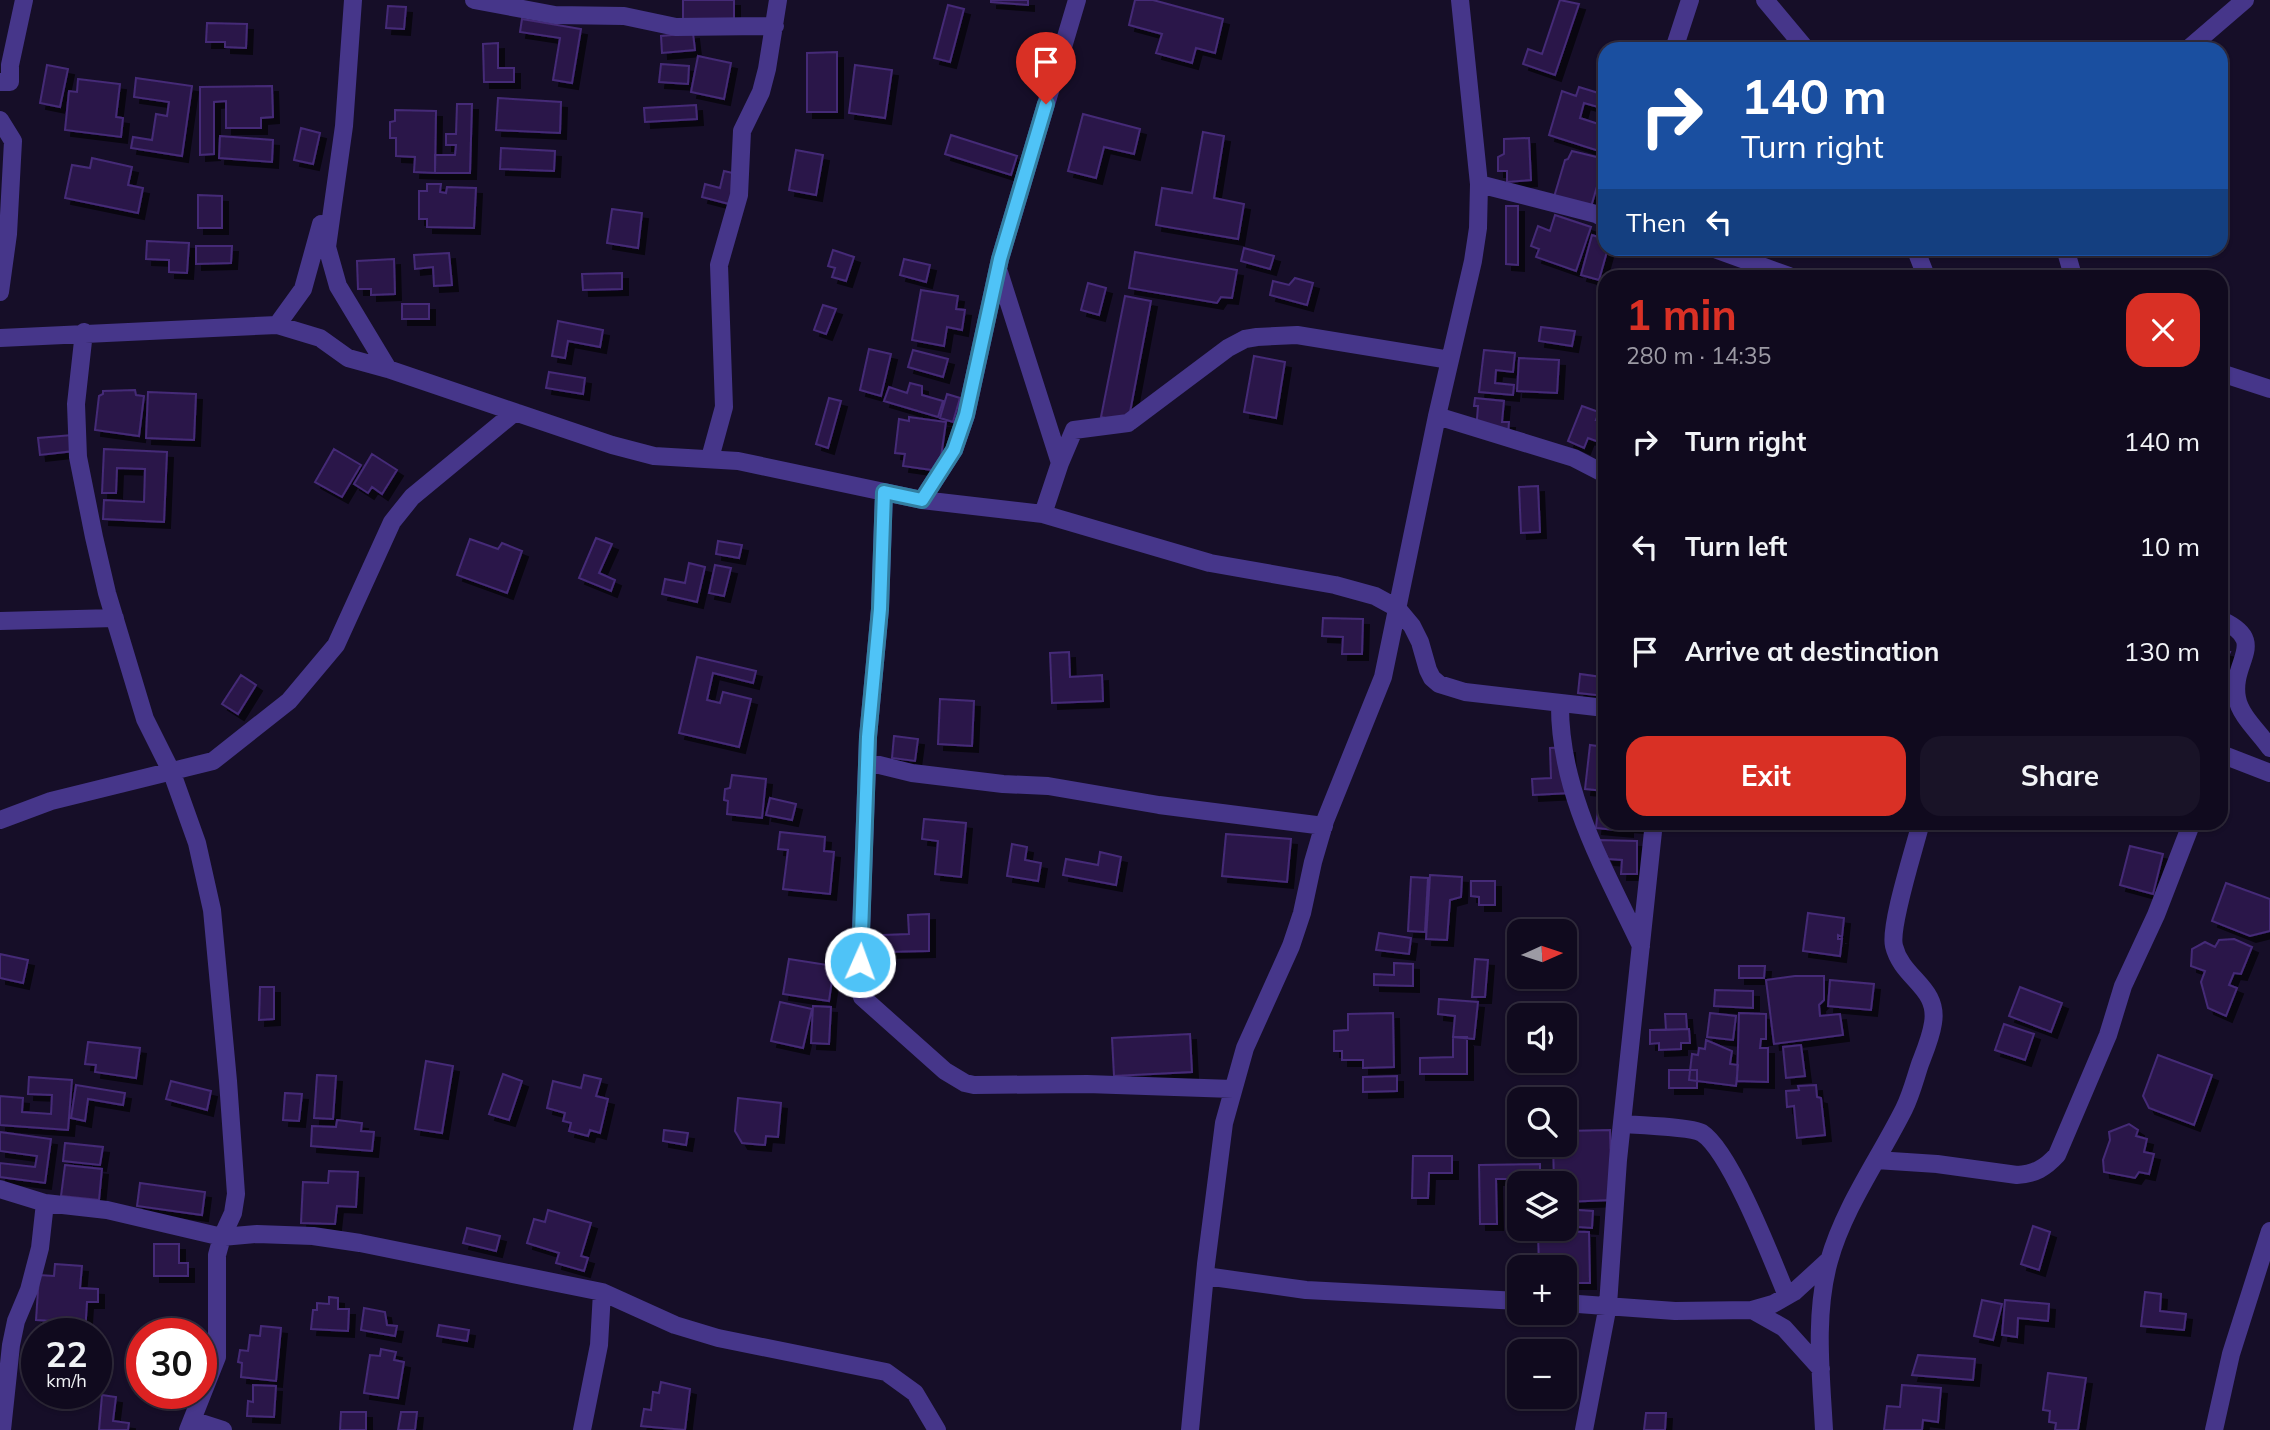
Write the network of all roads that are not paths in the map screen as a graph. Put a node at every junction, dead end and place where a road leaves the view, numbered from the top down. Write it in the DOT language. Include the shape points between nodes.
graph roads {
  1 [pos="24,0"];
  2 [pos="354,0"];
  3 [pos="474,0"];
  4 [pos="778,0"];
  5 [pos="1077,0"];
  6 [pos="1460,0"];
  7 [pos="1690,0"];
  8 [pos="1765,0"];
  9 [pos="2245,0"];
  10 [pos="775,26"];
  11 [pos="1676,42"];
  12 [pos="1800,42"];
  13 [pos="2196,42"];
  14 [pos="0,82"];
  15 [pos="346,93"];
  16 [pos="0,120"];
  17 [pos="1479,184"];
  18 [pos="1598,215"];
  19 [pos="1734,256"];
  20 [pos="998,269"];
  21 [pos="1773,270"];
  22 [pos="0,292"];
  23 [pos="276,325"];
  24 [pos="84,332"];
  25 [pos="0,338"];
  26 [pos="1450,360"];
  27 [pos="388,369"];
  28 [pos="2228,375"];
  29 [pos="2270,388"];
  30 [pos="515,412"];
  31 [pos="1437,416"];
  32 [pos="710,458"];
  33 [pos="1060,463"];
  34 [pos="1598,470"];
  35 [pos="884,492"];
  36 [pos="922,500"];
  37 [pos="1043,514"];
  38 [pos="1398,608"];
  39 [pos="115,618"];
  40 [pos="0,621"];
  41 [pos="2228,623"];
  42 [pos="1560,702"];
  43 [pos="1598,707"];
  44 [pos="2270,748"];
  45 [pos="2228,757"];
  46 [pos="867,762"];
  47 [pos="172,773"];
  48 [pos="2270,773"];
  49 [pos="0,820"];
  50 [pos="1324,826"];
  51 [pos="1653,830"];
  52 [pos="1919,830"];
  53 [pos="2189,830"];
  54 [pos="1642,947"];
  55 [pos="1233,1089"];
  56 [pos="1622,1124"];
  57 [pos="1876,1160"];
  58 [pos="0,1189"];
  59 [pos="45,1203"];
  60 [pos="2270,1231"];
  61 [pos="222,1237"];
  62 [pos="1829,1260"];
  63 [pos="1205,1276"];
  64 [pos="602,1292"];
  65 [pos="1787,1296"];
  66 [pos="1507,1300"];
  67 [pos="1577,1304"];
  68 [pos="1608,1305"];
  69 [pos="1752,1310"];
  70 [pos="1821,1370"];
  71 [pos="190,1425"];
  72 [pos="2,1430"];
  73 [pos="223,1430"];
  74 [pos="582,1430"];
  75 [pos="937,1430"];
  76 [pos="1190,1430"];
  77 [pos="1584,1430"];
  78 [pos="1824,1430"];
  79 [pos="2214,1430"];
  1 -- 14 [label="street" via="10,82"];
  2 -- 15 [label="street"];
  3 -- 10 [label="street" via="555,15 624,16 676,27"];
  4 -- 10 [label="street"];
  5 -- 20 [label="street"];
  6 -- 17 [label="street"];
  7 -- 11 [label="street"];
  8 -- 12 [label="street"];
  9 -- 13 [label="street"];
  10 -- 32 [label="street" via="761,92 742,131 739,195 719,265 724,407"];
  15 -- 23 [label="street" via="303,289"];
  15 -- 27 [label="street" via="327,247 338,286"];
  16 -- 22 [label="street" via="13,141"];
  17 -- 18 [label="street"];
  17 -- 26 [label="street" via="1479,229"];
  19 -- 21 [label="street"];
  20 -- 33 [label="street"];
  20 -- 36 [label="street" via="966,415 954,450"];
  23 -- 24 [label="street"];
  23 -- 27 [label="street" via="320,338 348,358"];
  24 -- 25 [label="street"];
  24 -- 39 [label="street" via="76,404 78,457"];
  26 -- 31 [label="street"];
  26 -- 33 [label="street" via="1297,335 1245,339 1128,422 1077,428"];
  27 -- 30 [label="street"];
  28 -- 29 [label="street"];
  30 -- 32 [label="street" via="654,456"];
  30 -- 47 [label="street" via="412,497 392,522 336,645 289,701 214,761"];
  31 -- 34 [label="street" via="1574,458"];
  31 -- 38 [label="street"];
  32 -- 35 [label="street"];
  33 -- 37 [label="street"];
  35 -- 36 [label="street"];
  35 -- 46 [label="street"];
  36 -- 37 [label="street"];
  37 -- 38 [label="street" via="1210,563 1362,592"];
  38 -- 42 [label="street" via="1412,626 1428,670 1439,684 1465,692"];
  38 -- 50 [label="street" via="1383,677"];
  39 -- 40 [label="street"];
  39 -- 47 [label="street" via="145,719"];
  41 -- 44 [label="street" via="2246,638 2248,648 2237,682 2237,701"];
  42 -- 43 [label="street"];
  42 -- 54 [label="street" via="1560,727 1581,819"];
  45 -- 48 [label="street"];
  46 -- 50 [label="street" via="912,773 1048,786"];
  46 -- 55 [label="street" via="859,985 865,1002 965,1083"];
  47 -- 49 [label="street" via="51,801"];
  47 -- 61 [label="street" via="197,843 212,910 236,1194"];
  50 -- 55 [label="street" via="1295,935 1245,1048"];
  51 -- 54 [label="street"];
  52 -- 57 [label="street" via="1894,946 1904,970 1933,1001 1933,1023 1905,1106"];
  53 -- 57 [label="street" via="2123,986 2091,1078 2048,1166 2017,1175"];
  54 -- 56 [label="street"];
  55 -- 63 [label="street" via="1224,1123"];
  56 -- 65 [label="street" via="1696,1131 1708,1139 1760,1229"];
  56 -- 68 [label="street"];
  57 -- 62 [label="street"];
  58 -- 59 [label="street"];
  59 -- 61 [label="street" via="107,1210"];
  59 -- 72 [label="street" via="40,1248 11,1345"];
  60 -- 79 [label="street" via="2231,1354"];
  61 -- 64 [label="street" via="313,1236"];
  61 -- 71 [label="street" via="216,1268 217,1357"];
  62 -- 65 [label="street"];
  62 -- 70 [label="street" via="1820,1312"];
  63 -- 66 [label="street" via="1306,1290"];
  63 -- 76 [label="street"];
  64 -- 74 [label="street" via="598,1345"];
  64 -- 75 [label="street" via="718,1338 886,1372 915,1393"];
  65 -- 69 [label="street"];
  67 -- 68 [label="street"];
  68 -- 69 [label="street" via="1675,1311"];
  68 -- 77 [label="street"];
  69 -- 70 [label="street" via="1784,1328"];
  70 -- 78 [label="street"];
  71 -- 73 [label="street"];
}
